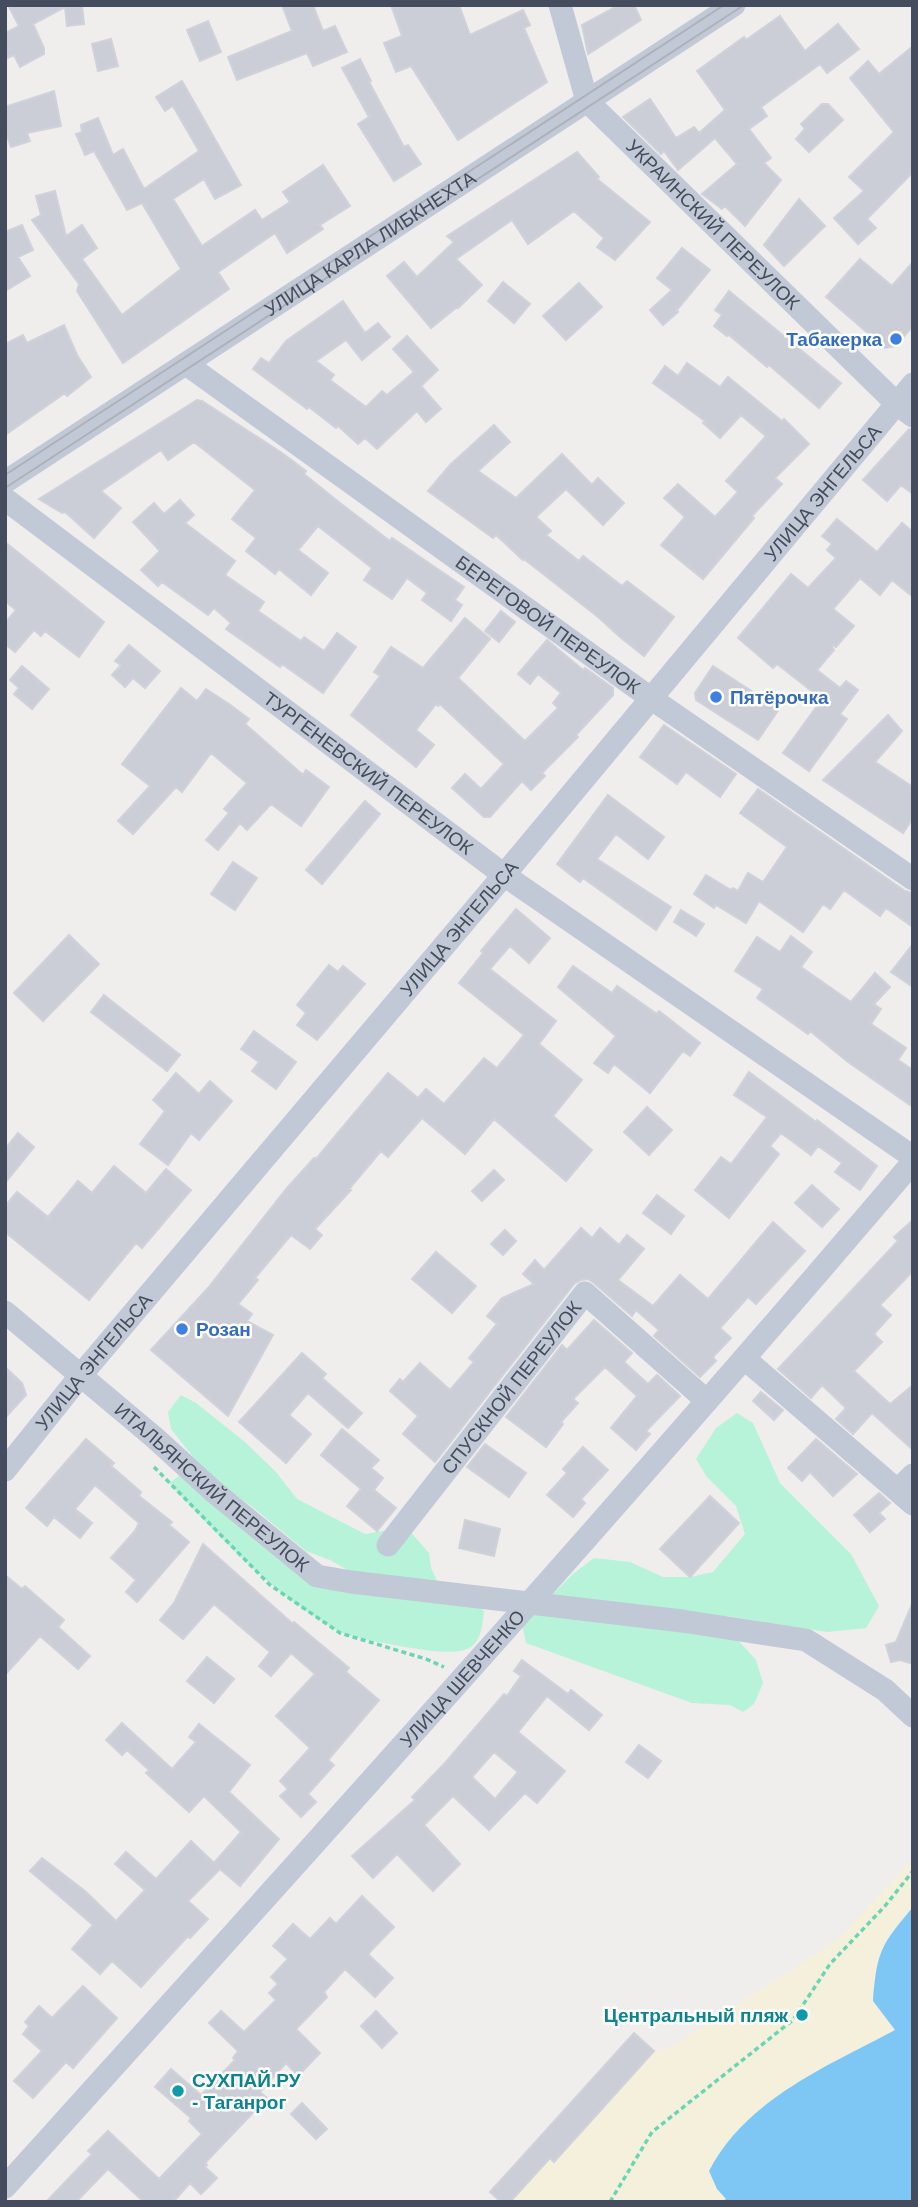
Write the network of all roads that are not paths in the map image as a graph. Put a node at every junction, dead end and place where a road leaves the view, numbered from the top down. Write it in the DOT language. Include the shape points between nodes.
graph roads {
  1 [pos="560,5"];
  2 [pos="734,5"];
  3 [pos="587,101"];
  4 [pos="186,364"];
  5 [pos="913,384"];
  6 [pos="905,410"];
  7 [pos="5,482"];
  8 [pos="5,499"];
  9 [pos="652,699"];
  10 [pos="504,875"];
  11 [pos="913,879"];
  12 [pos="913,1157"];
  13 [pos="913,1162"];
  14 [pos="5,1312"];
  15 [pos="745,1359"];
  16 [pos="81,1375"];
  17 [pos="706,1401"];
  18 [pos="5,1470"];
  19 [pos="908,1490"];
  20 [pos="388,1545"];
  21 [pos="913,1716"];
  22 [pos="5,2187"];
  1 -- 3 [label="street, УКРАИНСКИЙ ПЕРЕУЛОК"];
  2 -- 3 [label="street, УЛИЦА КАРЛА ЛИБКНЕХТА"];
  3 -- 4 [label="street, УЛИЦА КАРЛА ЛИБКНЕХТА"];
  3 -- 6 [label="street, УКРАИНСКИЙ ПЕРЕУЛОК"];
  4 -- 7 [label="street, УЛИЦА КАРЛА ЛИБКНЕХТА"];
  4 -- 9 [label="street, БЕРЕГОВОЙ ПЕРЕУЛОК"];
  5 -- 6 [label="street, УЛИЦА ЭНГЕЛЬСА"];
  6 -- 9 [label="street, УЛИЦА ЭНГЕЛЬСА"];
  8 -- 10 [label="street, ТУРГЕНЕВСКИЙ ПЕРЕУЛОК"];
  9 -- 10 [label="street, УЛИЦА ЭНГЕЛЬСА"];
  9 -- 11 [label="street, БЕРЕГОВОЙ ПЕРЕУЛОК"];
  10 -- 12 [label="street, ТУРГЕНЕВСКИЙ ПЕРЕУЛОК"];
  10 -- 16 [label="street, УЛИЦА ЭНГЕЛЬСА"];
  13 -- 15 [label="street, УЛИЦА ШЕВЧЕНКО"];
  14 -- 16 [label="street, ИТАЛЬЯНСКИЙ ПЕРЕУЛОК"];
  15 -- 17 [label="street, УЛИЦА ШЕВЧЕНКО"];
  15 -- 19 [label="street"];
  16 -- 18 [label="street, УЛИЦА ЭНГЕЛЬСА"];
  16 -- 21 [label="street, ИТАЛЬЯНСКИЙ ПЕРЕУЛОК" via="317,1576 806,1640 885,1690"];
  17 -- 20 [label="street, СПУСКНОЙ ПЕРЕУЛОК" via="585,1293"];
  17 -- 22 [label="street, УЛИЦА ШЕВЧЕНКО" via="481,1659"];
}
